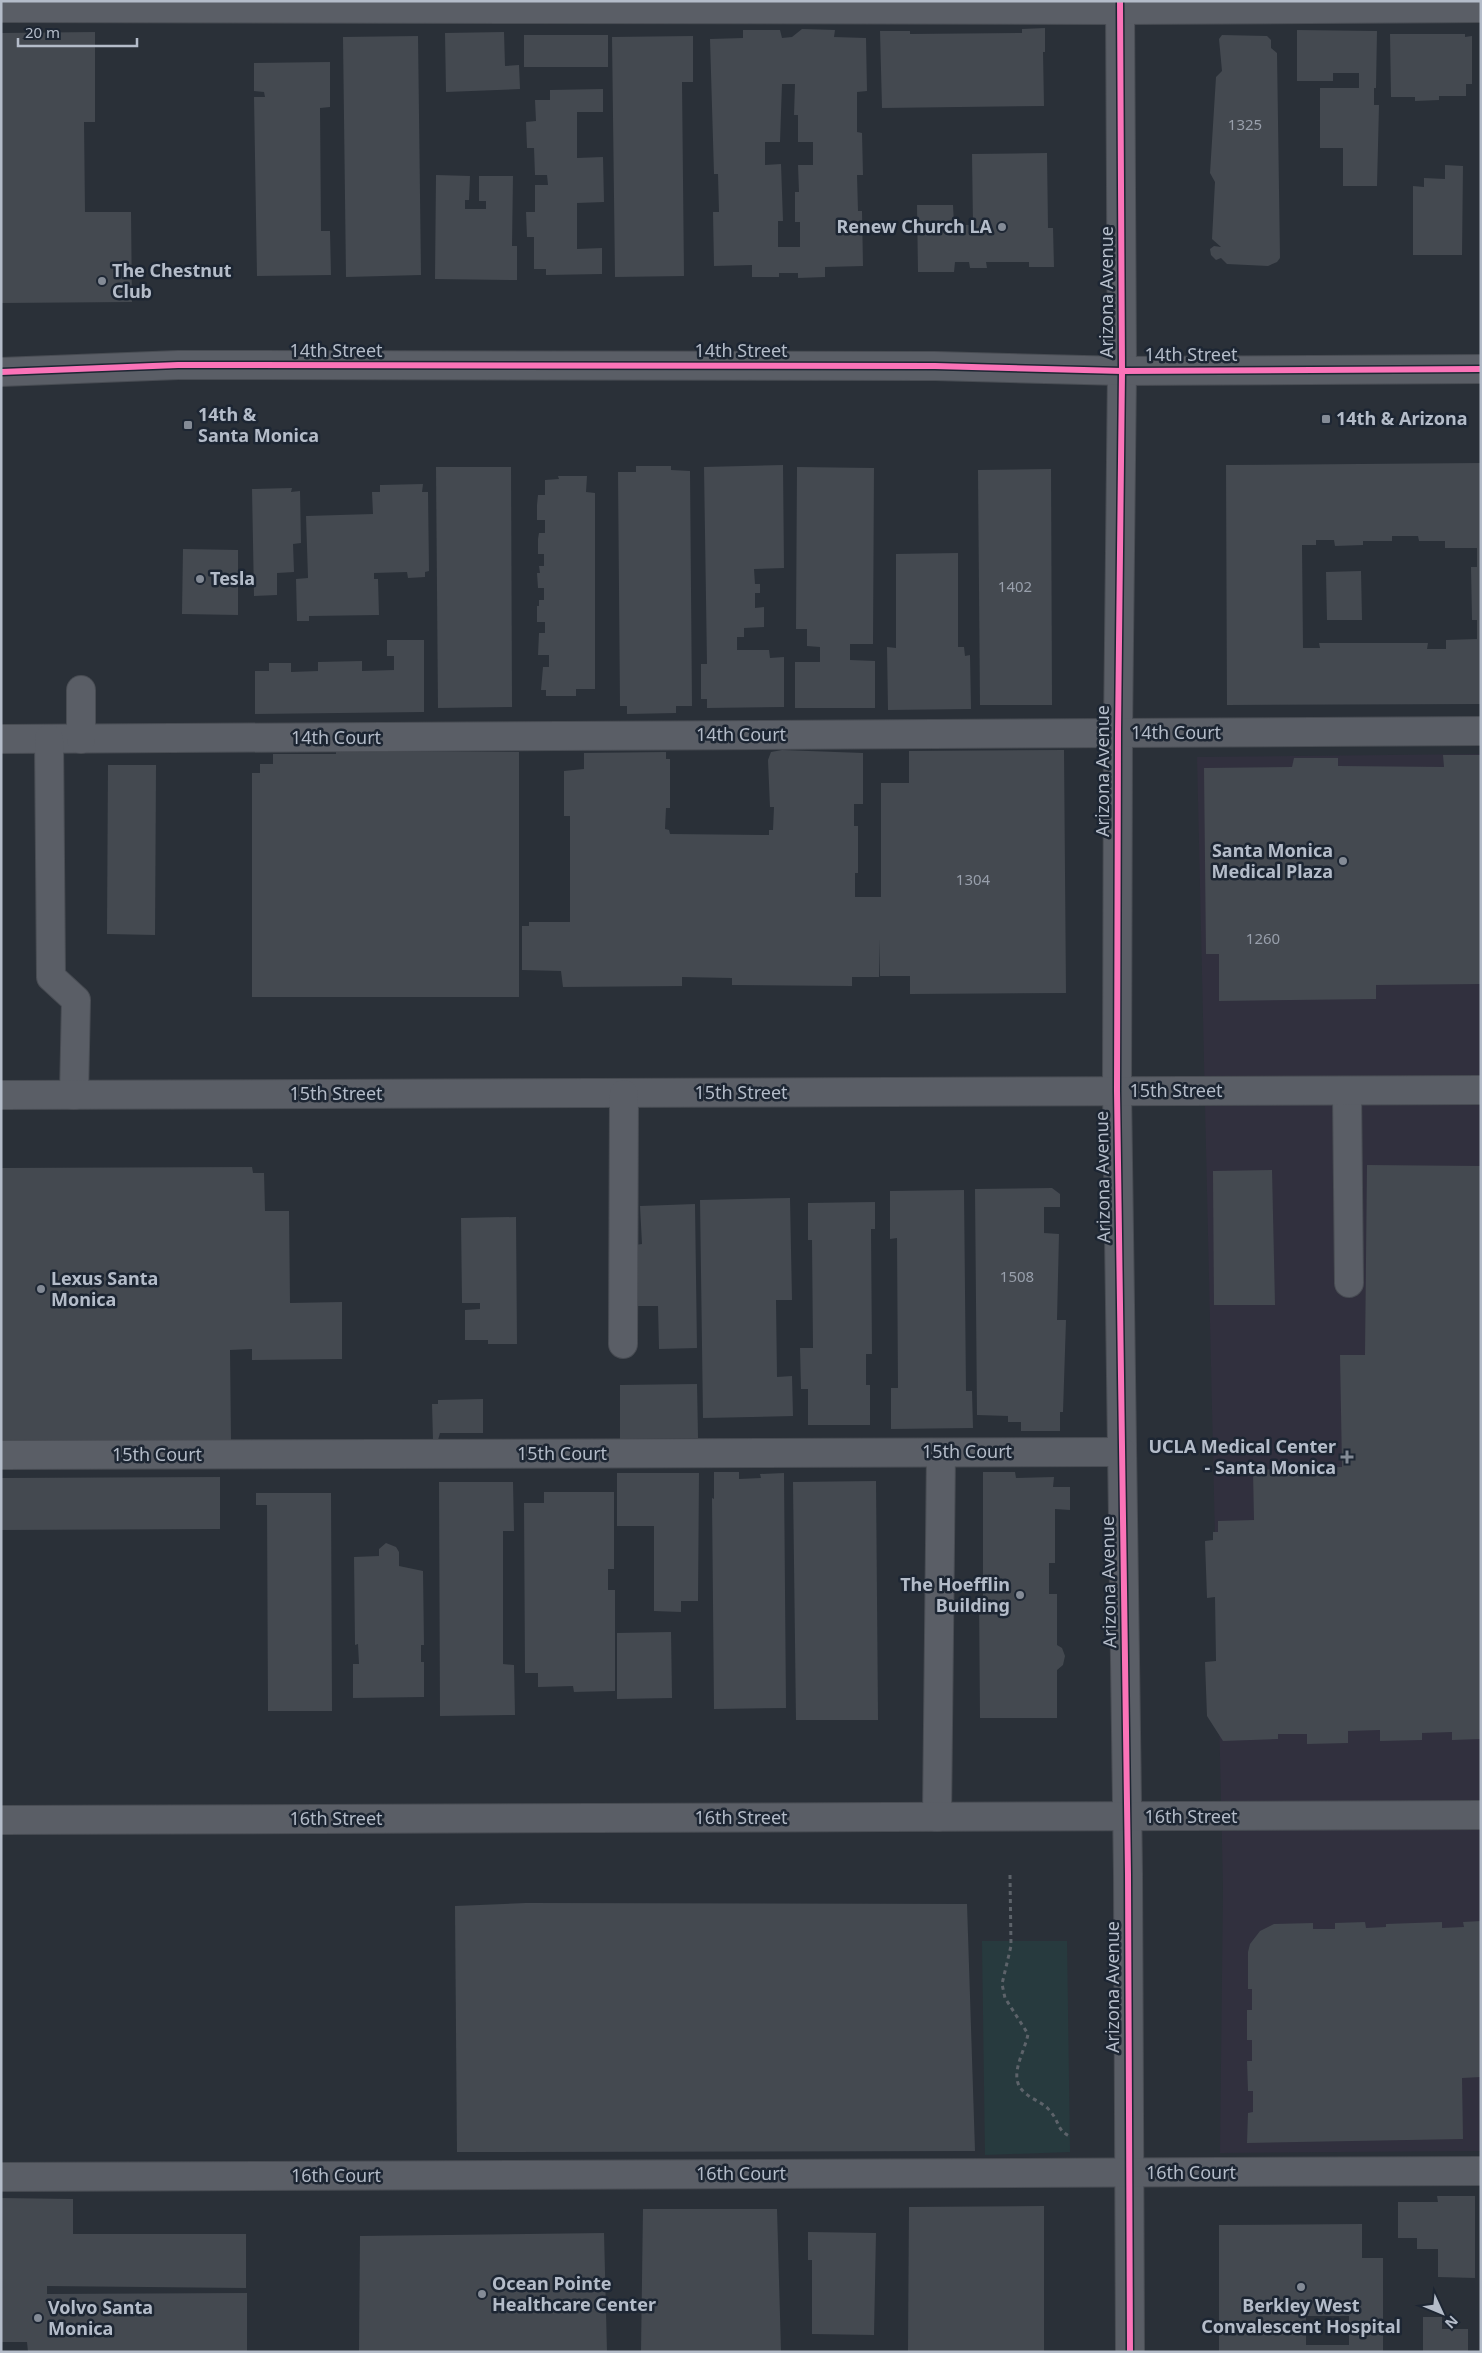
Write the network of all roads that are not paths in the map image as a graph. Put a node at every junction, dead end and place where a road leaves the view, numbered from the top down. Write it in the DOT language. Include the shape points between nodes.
graph roads {
  1 [pos="1120,6"];
  2 [pos="1,8"];
  3 [pos="1481,8"];
  4 [pos="1481,369"];
  5 [pos="1122,371"];
  6 [pos="1,372"];
  7 [pos="81,690"];
  8 [pos="1481,731"];
  9 [pos="1118,733"];
  10 [pos="1,739"];
  11 [pos="49,739"];
  12 [pos="81,739"];
  13 [pos="1481,1090"];
  14 [pos="1117,1091"];
  15 [pos="1347,1091"];
  16 [pos="624,1094"];
  17 [pos="1,1095"];
  18 [pos="74,1095"];
  19 [pos="1350,1283"];
  20 [pos="623,1344"];
  21 [pos="941,1452"];
  22 [pos="1122,1452"];
  23 [pos="1,1455"];
  24 [pos="1481,1815"];
  25 [pos="1127,1817"];
  26 [pos="937,1818"];
  27 [pos="1,1820"];
  28 [pos="1481,2171"];
  29 [pos="1129,2173"];
  30 [pos="1,2177"];
  31 [pos="1130,2352"];
  1 -- 2 [label="street"];
  1 -- 3 [label="street"];
  1 -- 5 [label="street, Arizona Avenue"];
  4 -- 5 [label="street, 14th Street"];
  5 -- 6 [label="street, 14th Street" via="935,366 178,365"];
  5 -- 9 [label="street, Arizona Avenue"];
  7 -- 12 [label="street"];
  8 -- 9 [label="street, 14th Court"];
  9 -- 12 [label="street, 14th Court"];
  9 -- 14 [label="street, Arizona Avenue"];
  10 -- 11 [label="street, 14th Court"];
  11 -- 12 [label="street, 14th Court"];
  11 -- 18 [label="street" via="51,977 76,1000"];
  13 -- 15 [label="street, 15th Street"];
  14 -- 15 [label="street, 15th Street"];
  14 -- 16 [label="street, 15th Street"];
  14 -- 22 [label="street, Arizona Avenue"];
  15 -- 19 [label="street"];
  16 -- 18 [label="street, 15th Street"];
  16 -- 20 [label="street"];
  17 -- 18 [label="street, 15th Street"];
  21 -- 22 [label="street, 15th Court"];
  21 -- 23 [label="street, 15th Court"];
  21 -- 26 [label="street"];
  22 -- 25 [label="street, Arizona Avenue"];
  24 -- 25 [label="street, 16th Street"];
  25 -- 26 [label="street, 16th Street"];
  25 -- 29 [label="street, Arizona Avenue"];
  26 -- 27 [label="street, 16th Street"];
  28 -- 29 [label="street, 16th Court"];
  29 -- 30 [label="street, 16th Court"];
  29 -- 31 [label="street, Arizona Avenue"];
}
